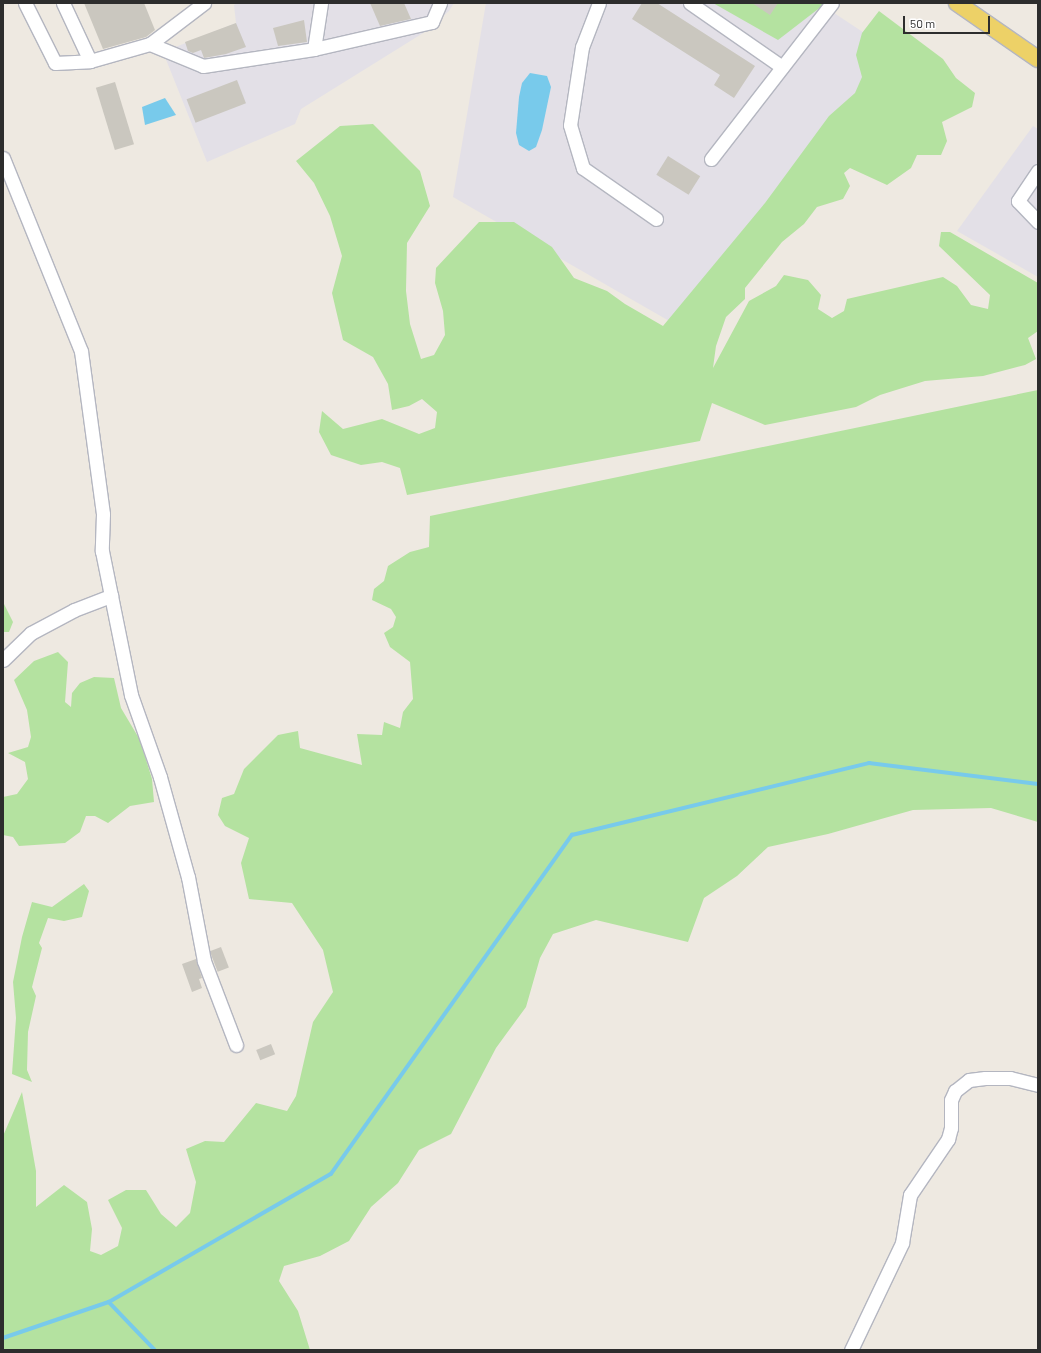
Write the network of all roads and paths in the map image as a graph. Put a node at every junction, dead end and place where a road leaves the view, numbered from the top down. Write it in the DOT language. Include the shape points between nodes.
graph roads {
  1 [pos="25,3"];
  2 [pos="63,3"];
  3 [pos="204,3"];
  4 [pos="321,3"];
  5 [pos="440,3"];
  6 [pos="598,3"];
  7 [pos="690,3"];
  8 [pos="832,3"];
  9 [pos="957,3"];
  10 [pos="150,44"];
  11 [pos="314,49"];
  12 [pos="1038,59"];
  13 [pos="90,61"];
  14 [pos="782,67"];
  15 [pos="3,158"];
  16 [pos="711,160"];
  17 [pos="1038,171"];
  18 [pos="656,219"];
  19 [pos="1038,222"];
  20 [pos="111,596"];
  21 [pos="3,660"];
  22 [pos="236,1045"];
  23 [pos="1038,1085"];
  24 [pos="851,1350"];
  1 -- 13 [label="street" via="55,63"];
  2 -- 13 [label="street"];
  3 -- 10 [label="street"];
  4 -- 11 [label="street"];
  5 -- 11 [label="street" via="432,22"];
  6 -- 18 [label="street" via="582,47 570,125 583,168"];
  7 -- 14 [label="street"];
  8 -- 14 [label="street"];
  9 -- 12 [label="main road"];
  10 -- 11 [label="street" via="203,66"];
  10 -- 13 [label="street"];
  14 -- 16 [label="street"];
  15 -- 20 [label="street" via="81,351 102,514 102,551"];
  17 -- 19 [label="street" via="1018,201"];
  20 -- 21 [label="street" via="74,610 31,633"];
  20 -- 22 [label="street" via="131,695 160,777 188,877 204,961"];
  23 -- 24 [label="street" via="1010,1078 985,1078 969,1080 955,1091 951,1100 951,1128 948,1139 910,1195 902,1243"];
}
